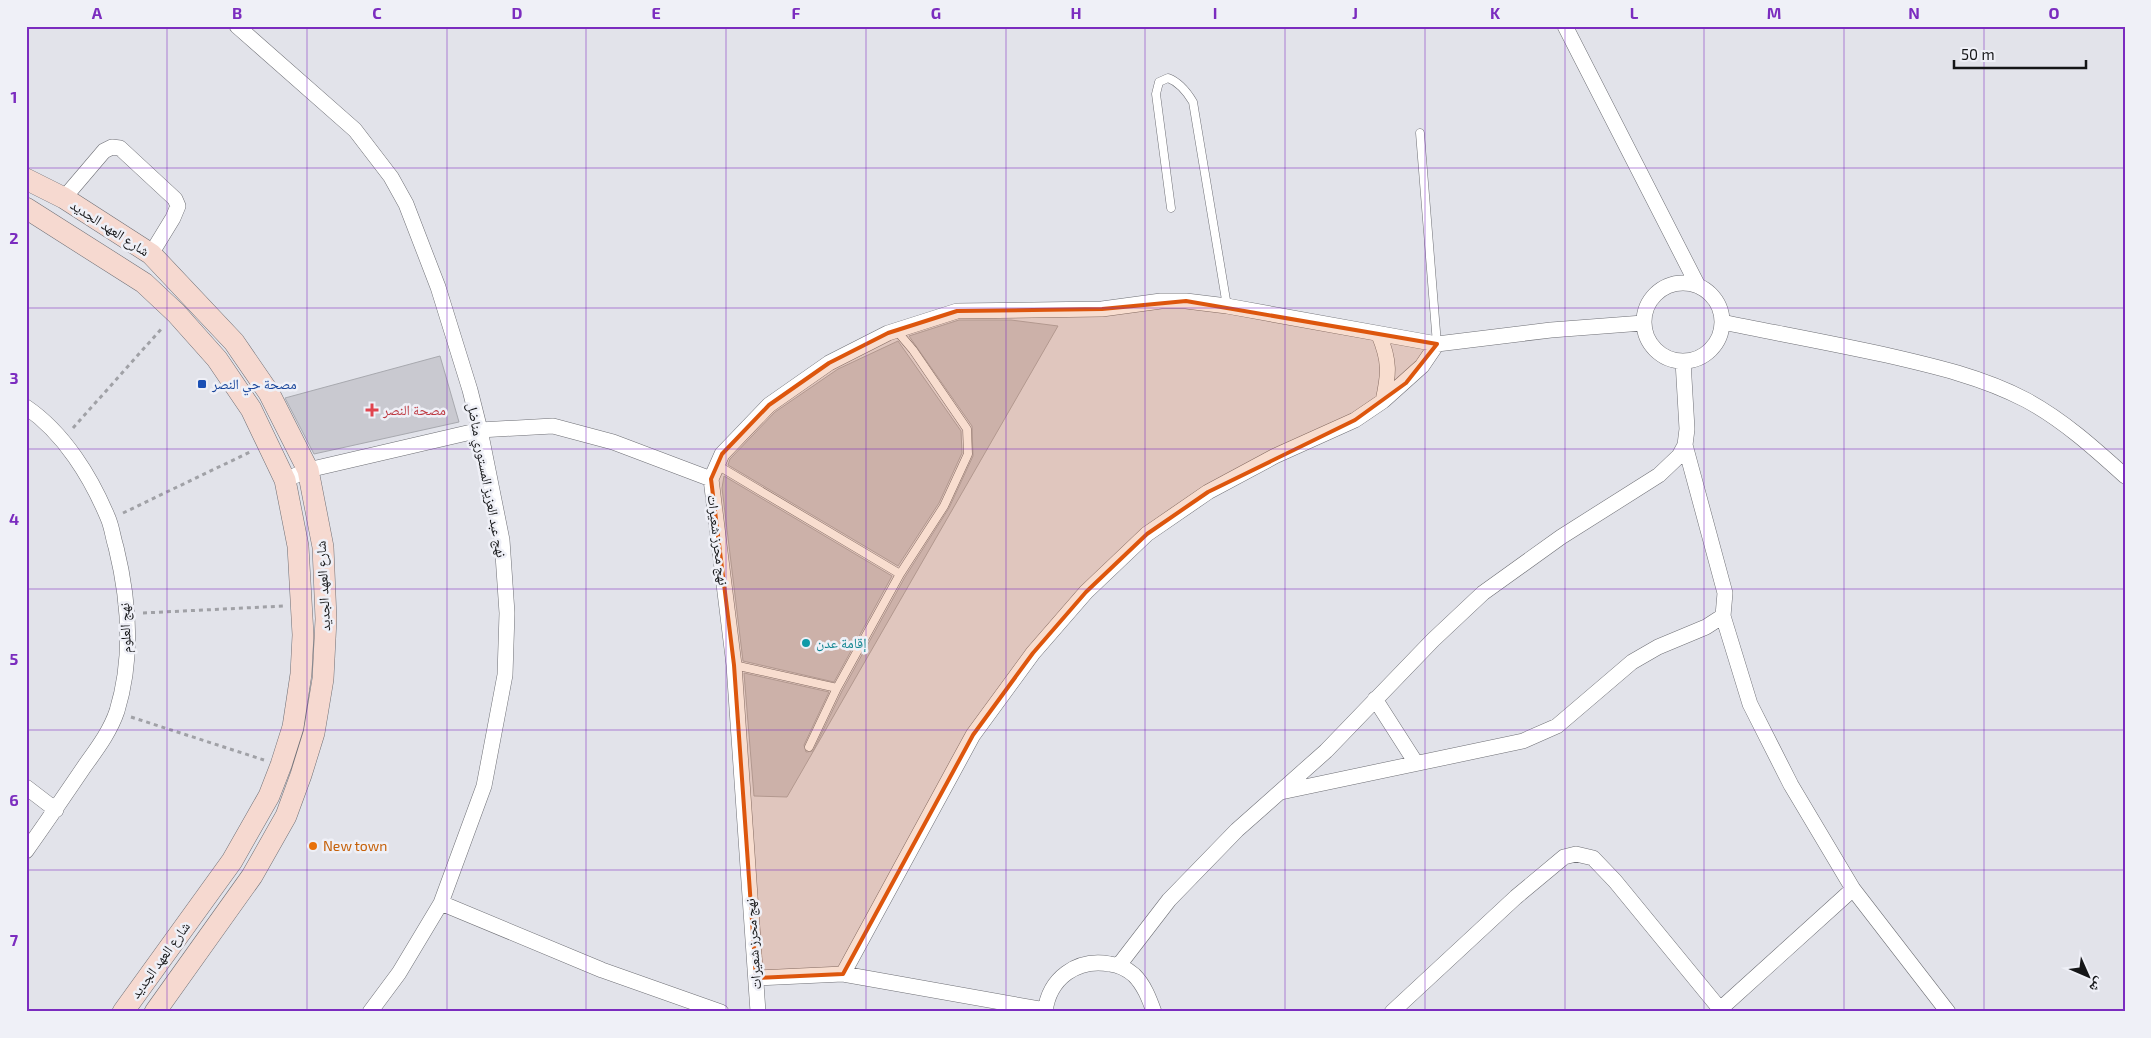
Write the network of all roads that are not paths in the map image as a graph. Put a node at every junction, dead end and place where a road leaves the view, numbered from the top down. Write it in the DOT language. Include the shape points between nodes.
graph roads {
  1 [pos="237,26"];
  2 [pos="1565,26"];
  3 [pos="1420,133"];
  4 [pos="26,179"];
  5 [pos="64,198"];
  6 [pos="26,208"];
  7 [pos="1171,208"];
  8 [pos="151,254"];
  9 [pos="1698,286"];
  10 [pos="1227,306"];
  11 [pos="1722,322"];
  12 [pos="1643,323"];
  13 [pos="896,330"];
  14 [pos="1379,335"];
  15 [pos="1437,344"];
  16 [pos="1683,361"];
  17 [pos="1383,401"];
  18 [pos="26,407"];
  19 [pos="480,430"];
  20 [pos="1685,445"];
  21 [pos="308,470"];
  22 [pos="714,472"];
  23 [pos="2125,476"];
  24 [pos="285,480"];
  25 [pos="900,574"];
  26 [pos="1723,616"];
  27 [pos="734,665"];
  28 [pos="837,688"];
  29 [pos="1375,698"];
  30 [pos="809,747"];
  31 [pos="1416,764"];
  32 [pos="26,787"];
  33 [pos="1279,793"];
  34 [pos="56,810"];
  35 [pos="26,851"];
  36 [pos="1853,889"];
  37 [pos="441,903"];
  38 [pos="1119,965"];
  39 [pos="843,974"];
  40 [pos="756,978"];
  41 [pos="1718,1010"];
  42 [pos="1045,1011"];
  43 [pos="123,1012"];
  44 [pos="155,1012"];
  45 [pos="370,1012"];
  46 [pos="721,1012"];
  47 [pos="758,1012"];
  48 [pos="1154,1012"];
  49 [pos="1392,1012"];
  50 [pos="1948,1012"];
  1 -- 19 [label="street, نهج عبد العزيز المستوري مناضل" via="355,130 391,177 406,204 438,286"];
  2 -- 9 [label="street"];
  3 -- 15 [label="lane"];
  4 -- 5 [label="main road, شارع العهد الجديد"];
  5 -- 8 [label="main road, شارع العهد الجديد"];
  5 -- 8 [label="street" via="104,151 120,148 175,199 178,206"];
  6 -- 24 [label="main road, شارع العهد الجديد" via="144,283 176,313 217,359 251,409"];
  7 -- 10 [label="lane" via="1156,94 1159,82 1168,78 1187,92 1193,102"];
  8 -- 21 [label="main road, شارع العهد الجديد" via="234,342 269,393"];
  9 -- 11 [label="street" via="1710,294 1719,307"];
  9 -- 12 [label="street" via="1682,282 1655,294 1646,308"];
  10 -- 13 [label="street" via="1161,301 1102,309 958,311"];
  10 -- 14 [label="street"];
  11 -- 16 [label="street" via="1719,337 1710,350 1698,358"];
  11 -- 23 [label="street" via="1935,366 1980,380 2025,399 2048,413"];
  12 -- 15 [label="street"];
  12 -- 16 [label="street" via="1655,350 1668,358"];
  13 -- 22 [label="street" via="829,363 769,405 722,454"];
  13 -- 25 [label="lane" via="967,429 968,454 944,506"];
  14 -- 15 [label="street"];
  14 -- 17 [label="street" via="1386,353 1388,374"];
  15 -- 17 [label="street" via="1422,366"];
  16 -- 20 [label="street"];
  17 -- 39 [label="street" via="1355,420 1275,456 1208,492 1147,534 1086,592 1033,653 973,735"];
  18 -- 34 [label="street, نهج العلوم" via="62,440 90,480 109,520 122,571 127,635 126,672 116,712 103,739"];
  19 -- 21 [label="street, نهج محرز شعيرات"];
  19 -- 22 [label="street, نهج محرز شعيرات" via="554,426"];
  19 -- 37 [label="street, نهج عبد العزيز المستوري مناضل" via="502,540 507,613 506,675 484,786"];
  20 -- 26 [label="street" via="1725,594"];
  20 -- 29 [label="street" via="1679,456 1659,475 1561,537 1483,593"];
  21 -- 24 [label="street, نهج محرز شعيرات"];
  21 -- 44 [label="main road, شارع العهد الجديد" via="323,547 326,619 323,679 314,733 286,816 252,876"];
  22 -- 25 [label="lane"];
  22 -- 27 [label="street, نهج محرز شعيرات"];
  24 -- 43 [label="main road, شارع العهد الجديد" via="298,546 303,635 293,727 269,796 232,861"];
  25 -- 28 [label="lane"];
  26 -- 31 [label="street" via="1632,662 1557,726 1523,741"];
  26 -- 36 [label="street" via="1750,704 1791,785"];
  27 -- 28 [label="lane"];
  27 -- 40 [label="street, نهج محرز شعيرات"];
  28 -- 30 [label="lane"];
  29 -- 31 [label="street"];
  29 -- 33 [label="street" via="1326,751"];
  31 -- 33 [label="street"];
  32 -- 34 [label="street"];
  33 -- 38 [label="street" via="1237,830 1169,900"];
  34 -- 35 [label="street, نهج العلوم"];
  36 -- 41 [label="street"];
  36 -- 50 [label="street"];
  37 -- 45 [label="street, نهج عبد العزيز المستوري مناضل" via="399,973"];
  37 -- 46 [label="street" via="602,970"];
  38 -- 42 [label="street" via="1097,962 1082,964 1068,971 1048,995"];
  38 -- 48 [label="street" via="1134,975 1143,987"];
  39 -- 40 [label="street"];
  39 -- 42 [label="street"];
  40 -- 47 [label="street, نهج محرز شعيرات"];
  41 -- 49 [label="street" via="1615,880 1593,858 1576,854 1564,858 1516,897"];
}
